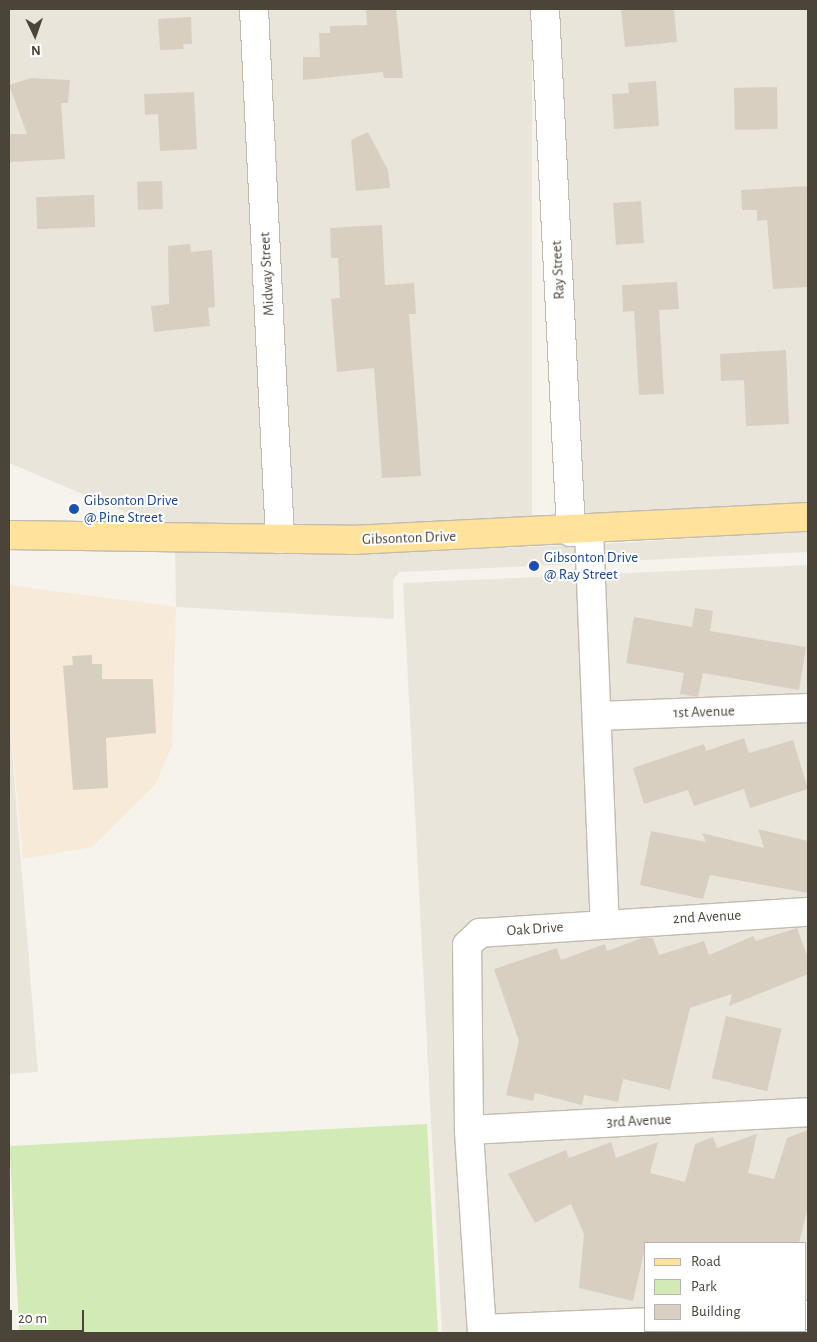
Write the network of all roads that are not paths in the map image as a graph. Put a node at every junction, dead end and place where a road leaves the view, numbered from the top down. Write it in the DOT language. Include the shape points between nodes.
graph roads {
  1 [pos="254,9"];
  2 [pos="545,9"];
  3 [pos="808,517"];
  4 [pos="580,531"];
  5 [pos="9,535"];
  6 [pos="280,539"];
  7 [pos="808,708"];
  8 [pos="600,716"];
  9 [pos="808,912"];
  10 [pos="605,923"];
  11 [pos="808,1112"];
  12 [pos="469,1130"];
  13 [pos="644,1322"];
  14 [pos="482,1331"];
  1 -- 6 [label="street, Midway Street"];
  2 -- 4 [label="street, Ray Street"];
  3 -- 4 [label="main road, Gibsonton Drive"];
  4 -- 6 [label="main road, Gibsonton Drive"];
  4 -- 8 [label="street"];
  5 -- 6 [label="main road, Gibsonton Drive"];
  7 -- 8 [label="street, 1st Avenue"];
  8 -- 10 [label="street"];
  9 -- 10 [label="street, 2nd Avenue"];
  10 -- 12 [label="street, Oak Drive" via="480,933 467,945"];
  11 -- 12 [label="street, 3rd Avenue"];
  12 -- 14 [label="street, Oak Drive"];
  13 -- 14 [label="street"];
}
